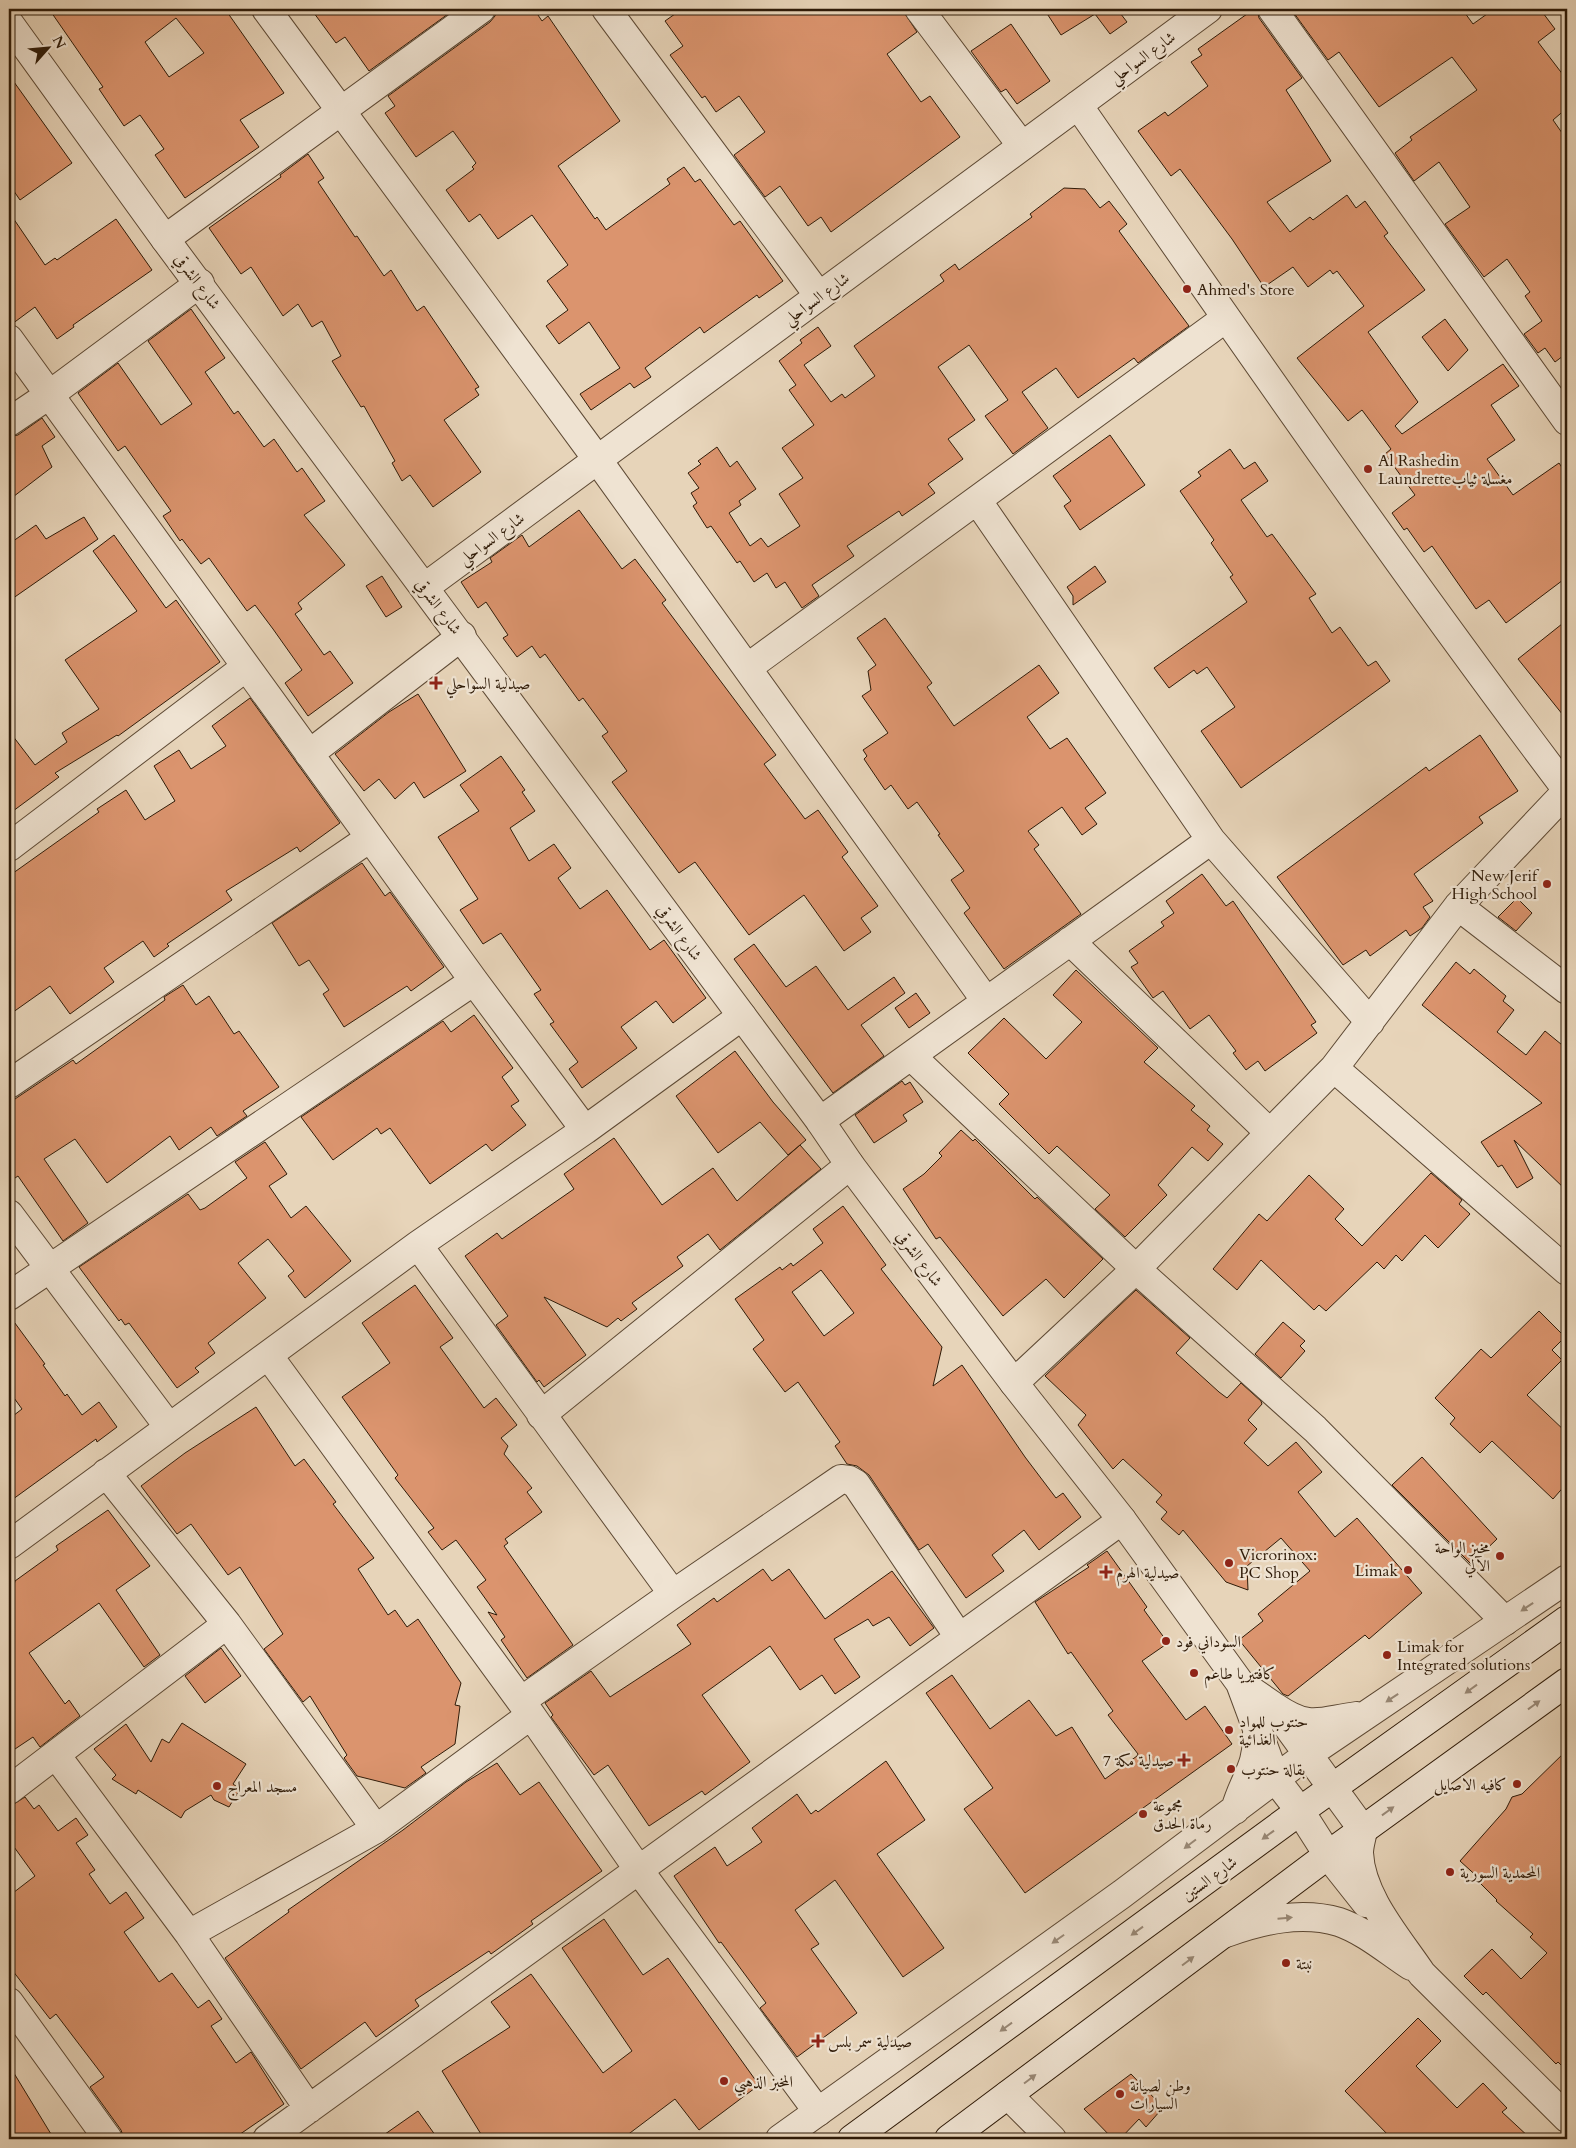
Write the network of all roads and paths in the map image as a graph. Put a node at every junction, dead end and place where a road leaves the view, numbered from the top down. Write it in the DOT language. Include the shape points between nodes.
graph roads {
  1 [pos="266,9"];
  2 [pos="481,9"];
  3 [pos="606,9"];
  4 [pos="919,9"];
  5 [pos="1208,9"];
  6 [pos="1272,9"];
  7 [pos="9,23"];
  8 [pos="1078,104"];
  9 [pos="341,111"];
  10 [pos="1022,146"];
  11 [pos="165,239"];
  12 [pos="200,283"];
  13 [pos="819,296"];
  14 [pos="1226,318"];
  15 [pos="9,339"];
  16 [pos="49,395"];
  17 [pos="1567,421"];
  18 [pos="9,422"];
  19 [pos="597,459"];
  20 [pos="977,500"];
  21 [pos="425,587"];
  22 [pos="462,636"];
  23 [pos="246,667"];
  24 [pos="747,668"];
  25 [pos="309,754"];
  26 [pos="1567,791"];
  27 [pos="370,838"];
  28 [pos="1211,840"];
  29 [pos="9,847"];
  30 [pos="1458,906"];
  31 [pos="1070,941"];
  32 [pos="474,981"];
  33 [pos="1567,990"];
  34 [pos="986,1001"];
  35 [pos="742,1016"];
  36 [pos="1370,1022"];
  37 [pos="911,1056"];
  38 [pos="1334,1068"];
  39 [pos="9,1084"];
  40 [pos="820,1121"];
  41 [pos="585,1130"];
  42 [pos="1270,1133"];
  43 [pos="850,1165"];
  44 [pos="9,1214"];
  45 [pos="418,1245"];
  46 [pos="48,1268"];
  47 [pos="1136,1269"];
  48 [pos="1567,1271"];
  49 [pos="9,1296"];
  50 [pos="268,1356"];
  51 [pos="1014,1383"];
  52 [pos="541,1415"];
  53 [pos="168,1426"];
  54 [pos="106,1472"];
  55 [pos="1122,1520"];
  56 [pos="9,1545"];
  57 [pos="1567,1579"];
  58 [pos="673,1594"];
  59 [pos="1567,1620"];
  60 [pos="1505,1622"];
  61 [pos="227,1624"];
  62 [pos="959,1637"];
  63 [pos="1565,1686"];
  64 [pos="526,1708"];
  65 [pos="1366,1715"];
  66 [pos="1264,1716"];
  67 [pos="56,1755"];
  68 [pos="1307,1755"];
  69 [pos="1276,1780"];
  70 [pos="1334,1788"];
  71 [pos="9,1790"];
  72 [pos="1235,1810"];
  73 [pos="1300,1811"];
  74 [pos="376,1829"];
  75 [pos="1363,1830"];
  76 [pos="1328,1855"];
  77 [pos="638,1869"];
  78 [pos="189,1934"];
  79 [pos="1222,1935"];
  80 [pos="1422,1974"];
  81 [pos="9,2002"];
  82 [pos="1008,2095"];
  83 [pos="309,2109"];
  84 [pos="818,2112"];
  85 [pos="1567,2118"];
  86 [pos="108,2139"];
  87 [pos="267,2139"];
  88 [pos="780,2139"];
  89 [pos="852,2139"];
  90 [pos="949,2139"];
  91 [pos="1052,2139"];
  1 -- 9 [label="street"];
  2 -- 9 [label="street"];
  3 -- 13 [label="street"];
  4 -- 10 [label="street"];
  5 -- 8 [label="street, شارع السواحلي"];
  6 -- 17 [label="street"];
  7 -- 11 [label="street, شارع الشرقي"];
  8 -- 10 [label="street, شارع السواحلي"];
  8 -- 14 [label="street"];
  9 -- 11 [label="street"];
  9 -- 19 [label="street"];
  10 -- 13 [label="street, شارع السواحلي"];
  11 -- 12 [label="street, شارع الشرقي"];
  12 -- 16 [label="street"];
  12 -- 21 [label="street, شارع الشرقي"];
  13 -- 19 [label="street, شارع السواحلي"];
  14 -- 20 [label="street"];
  14 -- 26 [label="street"];
  15 -- 16 [label="street"];
  16 -- 18 [label="street"];
  16 -- 23 [label="street"];
  19 -- 21 [label="street, شارع السواحلي"];
  19 -- 24 [label="street"];
  20 -- 24 [label="street"];
  20 -- 28 [label="street"];
  21 -- 22 [label="street, شارع الشرقي"];
  22 -- 25 [label="street"];
  22 -- 35 [label="street, شارع الشرقي"];
  23 -- 25 [label="street"];
  23 -- 29 [label="street"];
  24 -- 34 [label="street"];
  25 -- 27 [label="street"];
  26 -- 30 [label="street"];
  27 -- 32 [label="street"];
  27 -- 39 [label="street"];
  28 -- 31 [label="street"];
  28 -- 36 [label="street"];
  30 -- 33 [label="street"];
  30 -- 36 [label="street"];
  31 -- 34 [label="street"];
  31 -- 42 [label="street"];
  32 -- 41 [label="street"];
  32 -- 46 [label="street"];
  34 -- 37 [label="street"];
  35 -- 40 [label="street, شارع الشرقي"];
  35 -- 41 [label="street"];
  36 -- 38 [label="street"];
  37 -- 40 [label="street"];
  37 -- 47 [label="street"];
  38 -- 42 [label="street"];
  38 -- 48 [label="street"];
  40 -- 43 [label="street, شارع الشرقي"];
  41 -- 45 [label="street"];
  42 -- 47 [label="street"];
  43 -- 51 [label="street, شارع الشرقي"];
  43 -- 52 [label="street"];
  44 -- 46 [label="street"];
  45 -- 50 [label="street"];
  45 -- 52 [label="street"];
  46 -- 49 [label="street"];
  46 -- 53 [label="street"];
  47 -- 51 [label="street"];
  47 -- 60 [label="street" via="1314,1429"];
  50 -- 53 [label="street"];
  50 -- 64 [label="street"];
  51 -- 55 [label="street, شارع الشرقي"];
  52 -- 58 [label="street"];
  53 -- 54 [label="street"];
  54 -- 56 [label="street"];
  54 -- 61 [label="street"];
  55 -- 62 [label="street"];
  55 -- 66 [label="street, شارع الشرقي"];
  57 -- 60 [label="street, one-way"];
  58 -- 62 [label="street" via="841,1479 849,1480 856,1484"];
  58 -- 64 [label="street"];
  59 -- 70 [label="street, شارع الستين, one-way"];
  60 -- 65 [label="street, one-way"];
  61 -- 67 [label="street"];
  61 -- 74 [label="street"];
  62 -- 77 [label="street"];
  75 -- 63 [label="street, one-way"];
  64 -- 74 [label="street"];
  64 -- 77 [label="street"];
  65 -- 66 [label="street" via="1314,1724"];
  65 -- 68 [label="street"];
  66 -- 68 [label="street"];
  66 -- 69 [label="street"];
  66 -- 72 [label="street" via="1254,1766"];
  67 -- 71 [label="street"];
  67 -- 78 [label="street"];
  68 -- 69 [label="street"];
  68 -- 70 [label="street"];
  69 -- 72 [label="street"];
  69 -- 73 [label="street"];
  70 -- 73 [label="street, شارع الستين"];
  70 -- 75 [label="street"];
  72 -- 84 [label="street, one-way"];
  73 -- 76 [label="street"];
  73 -- 89 [label="street, شارع الستين, one-way"];
  74 -- 78 [label="street"];
  75 -- 76 [label="street"];
  75 -- 80 [label="street" via="1359,1852 1367,1886 1384,1918"];
  76 -- 79 [label="street"];
  76 -- 80 [label="street"];
  77 -- 83 [label="street"];
  77 -- 84 [label="street"];
  78 -- 83 [label="street"];
  79 -- 80 [label="street, one-way" via="1271,1919 1314,1918 1339,1922 1362,1933"];
  82 -- 79 [label="street, one-way"];
  80 -- 85 [label="street"];
  81 -- 86 [label="street"];
  82 -- 90 [label="street"];
  82 -- 91 [label="street"];
  83 -- 87 [label="street"];
  84 -- 88 [label="street"];
}
